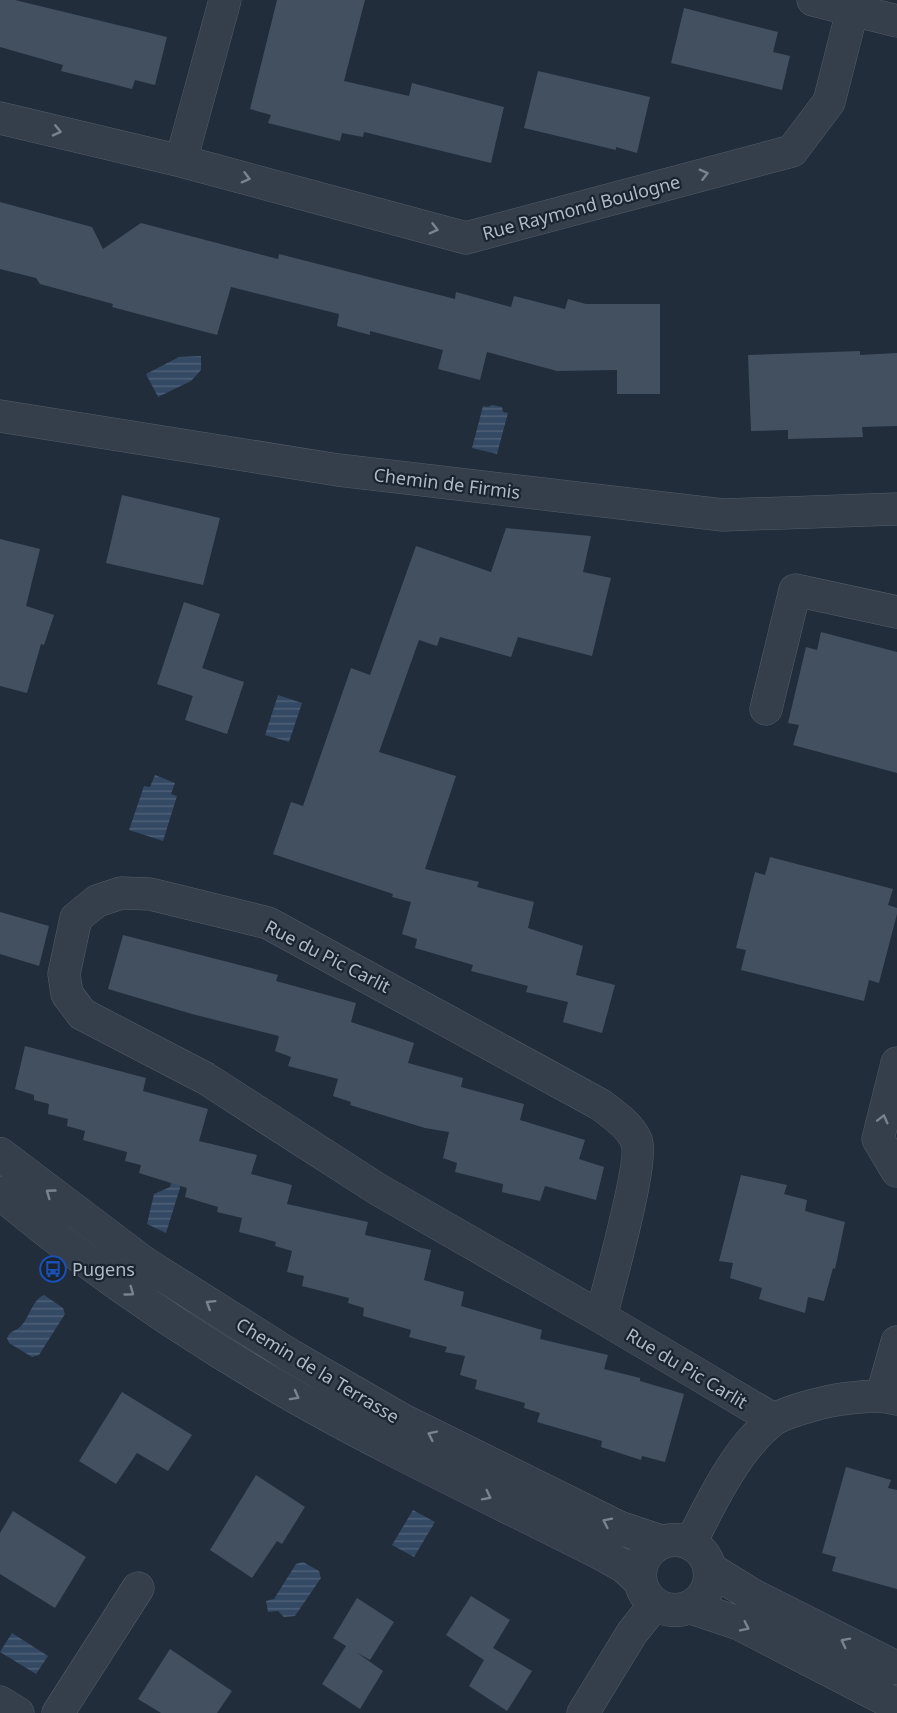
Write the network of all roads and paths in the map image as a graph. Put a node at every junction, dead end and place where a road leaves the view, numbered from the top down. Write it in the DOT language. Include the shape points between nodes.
graph roads {
  1 [pos="225,0"];
  2 [pos="813,0"];
  3 [pos="854,4"];
  4 [pos="897,21"];
  5 [pos="0,118"];
  6 [pos="181,161"];
  7 [pos="0,416"];
  8 [pos="897,509"];
  9 [pos="897,612"];
  10 [pos="765,709"];
  11 [pos="897,1064"];
  12 [pos="0,1154"];
  13 [pos="897,1171"];
  14 [pos="0,1193"];
  15 [pos="601,1317"];
  16 [pos="897,1342"];
  17 [pos="889,1397"];
  18 [pos="773,1419"];
  19 [pos="687,1552"];
  20 [pos="138,1588"];
  21 [pos="647,1593"];
  22 [pos="690,1607"];
  23 [pos="897,1668"];
  24 [pos="0,1702"];
  25 [pos="897,1705"];
  26 [pos="18,1713"];
  27 [pos="58,1713"];
  28 [pos="583,1713"];
  1 -- 6 [label="street"];
  2 -- 3 [label="street"];
  3 -- 4 [label="street"];
  6 -- 3 [label="street, Rue Raymond Boulogne, one-way" via="466,238 792,151 829,102"];
  5 -- 6 [label="street, Rue Raymond Boulogne, one-way"];
  7 -- 8 [label="street, Chemin de Firmis" via="338,471 723,515"];
  9 -- 10 [label="street" via="795,590"];
  13 -- 11 [label="street, one-way" via="878,1139"];
  19 -- 12 [label="street, Chemin de la Terrasse, one-way" via="621,1528 402,1420 291,1356 144,1263"];
  14 -- 21 [label="street, Chemin de la Terrasse, one-way" via="142,1300 280,1388 604,1555 624,1567"];
  15 -- 15 [label="street, Rue du Pic Carlit" via="637,1170 637,1142 625,1123 601,1105 268,923 150,894 121,893 97,901 76,918 64,974 67,994 82,1014 205,1078 379,1190"];
  15 -- 18 [label="street, Rue du Pic Carlit"];
  16 -- 17 [label="street"];
  17 -- 18 [label="street" via="827,1401"];
  18 -- 19 [label="street" via="740,1454"];
  19 -- 21 [label="street" via="653,1547 639,1571"];
  19 -- 22 [label="street" via="710,1581 700,1600"];
  23 -- 19 [label="street, Chemin de la Terrasse, one-way" via="752,1595"];
  20 -- 27 [label="street"];
  21 -- 22 [label="street, Chemin de la Terrasse" via="672,1610"];
  21 -- 28 [label="street" via="632,1633"];
  22 -- 25 [label="street, Chemin de la Terrasse, one-way" via="738,1623"];
  24 -- 26 [label="street"];
}
